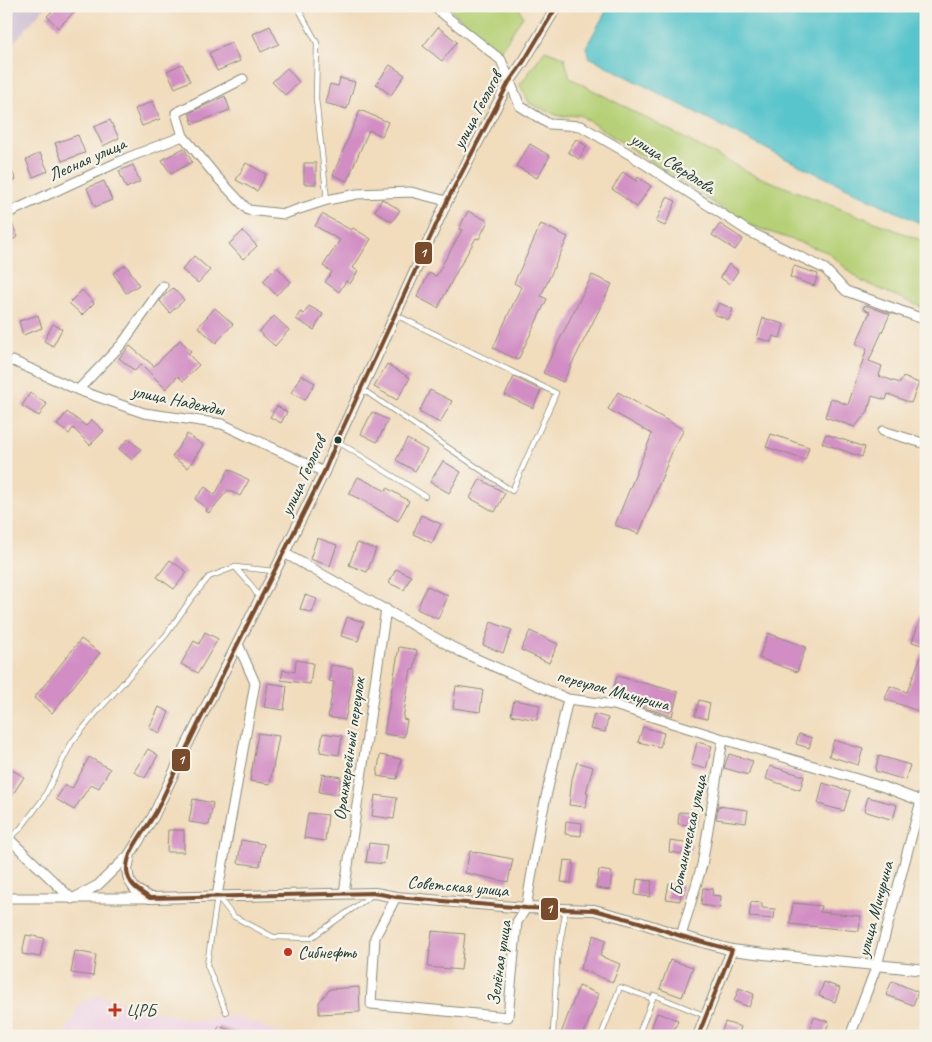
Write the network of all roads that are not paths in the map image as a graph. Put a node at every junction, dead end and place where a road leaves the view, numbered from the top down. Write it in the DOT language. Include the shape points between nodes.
graph roads {
  1 [pos="297,6"];
  2 [pos="433,6"];
  3 [pos="557,6"];
  4 [pos="243,79"];
  5 [pos="509,82"];
  6 [pos="183,136"];
  7 [pos="327,200"];
  8 [pos="447,201"];
  9 [pos="6,214"];
  10 [pos="163,286"];
  11 [pos="395,315"];
  12 [pos="926,320"];
  13 [pos="6,363"];
  14 [pos="362,389"];
  15 [pos="78,390"];
  16 [pos="883,431"];
  17 [pos="337,441"];
  18 [pos="926,444"];
  19 [pos="324,472"];
  20 [pos="425,496"];
  21 [pos="284,553"];
  22 [pos="235,567"];
  23 [pos="275,571"];
  24 [pos="260,599"];
  25 [pos="386,609"];
  26 [pos="238,644"];
  27 [pos="568,698"];
  28 [pos="724,739"];
  29 [pos="926,789"];
  30 [pos="923,802"];
  31 [pos="8,837"];
  32 [pos="130,854"];
  33 [pos="344,893"];
  34 [pos="374,893"];
  35 [pos="217,896"];
  36 [pos="396,897"];
  37 [pos="6,898"];
  38 [pos="150,898"];
  39 [pos="72,899"];
  40 [pos="526,908"];
  41 [pos="566,909"];
  42 [pos="681,936"];
  43 [pos="732,950"];
  44 [pos="877,965"];
  45 [pos="926,970"];
  46 [pos="653,1000"];
  47 [pos="226,1012"];
  48 [pos="706,1016"];
  49 [pos="554,1036"];
  50 [pos="601,1036"];
  51 [pos="638,1036"];
  52 [pos="698,1036"];
  53 [pos="850,1036"];
  1 -- 7 [label="lane" via="317,43 316,98"];
  2 -- 5 [label="street, улица Свердлова" via="501,60"];
  3 -- 5 [label="street, улица Геологов"];
  4 -- 6 [label="street" via="176,113"];
  5 -- 8 [label="street, улица Геологов"];
  5 -- 12 [label="street, улица Свердлова" via="520,106 550,124 581,126 748,231 825,268 846,291"];
  6 -- 7 [label="street" via="248,210 284,214"];
  6 -- 9 [label="street, Лесная улица"];
  7 -- 8 [label="street" via="357,194 411,192"];
  8 -- 11 [label="street, улица Геологов"];
  10 -- 15 [label="street" via="122,344"];
  11 -- 14 [label="street, улица Геологов"];
  11 -- 14 [label="lane" via="556,393 512,491"];
  13 -- 15 [label="street, улица Надежды" via="13,361"];
  14 -- 17 [label="street, улица Геологов"];
  15 -- 19 [label="street, улица Надежды" via="144,413 222,424"];
  16 -- 18 [label="street"];
  17 -- 19 [label="street, улица Геологов"];
  17 -- 20 [label="lane"];
  19 -- 21 [label="street, улица Геологов"];
  21 -- 23 [label="street, улица Геологов"];
  21 -- 25 [label="street, переулок Мичурина"];
  22 -- 23 [label="lane"];
  22 -- 24 [label="lane"];
  22 -- 31 [label="lane" via="209,576 166,635 72,742 43,799 20,829"];
  23 -- 24 [label="street, улица Геологов"];
  24 -- 26 [label="street, улица Геологов"];
  25 -- 27 [label="street, переулок Мичурина" via="460,652"];
  25 -- 33 [label="street, Оранжерейный переулок"];
  26 -- 32 [label="street, улица Геологов" via="153,817"];
  26 -- 35 [label="street" via="255,683"];
  27 -- 28 [label="street, переулок Мичурина" via="614,705"];
  27 -- 40 [label="street, Зелёная улица" via="541,819"];
  28 -- 30 [label="street, переулок Мичурина"];
  28 -- 42 [label="street, Ботаническая улица" via="702,864"];
  29 -- 30 [label="street, улица Мичурина"];
  30 -- 44 [label="street, улица Мичурина"];
  31 -- 39 [label="street"];
  32 -- 38 [label="street, улица Геологов" via="129,880 135,889"];
  32 -- 39 [label="street" via="98,885"];
  33 -- 34 [label="street, Советская улица"];
  33 -- 35 [label="street, Советская улица"];
  34 -- 35 [label="lane" via="312,938 273,937 234,916"];
  34 -- 36 [label="street, Советская улица"];
  35 -- 38 [label="street, Советская улица"];
  35 -- 47 [label="lane" via="206,965"];
  36 -- 40 [label="street, Советская улица"];
  36 -- 40 [label="street, Зелёная улица" via="375,937 371,1004 508,1017 517,922"];
  37 -- 39 [label="street, Советская улица"];
  38 -- 39 [label="street, Советская улица"];
  40 -- 41 [label="street, Советская улица"];
  41 -- 42 [label="street, Советская улица" via="594,910"];
  41 -- 49 [label="lane" via="558,960"];
  42 -- 43 [label="street, Советская улица"];
  43 -- 44 [label="street, Советская улица"];
  43 -- 48 [label="street"];
  44 -- 45 [label="street, Советская улица"];
  44 -- 53 [label="street, улица Мичурина"];
  46 -- 48 [label="lane" via="654,996"];
  46 -- 50 [label="lane" via="620,987"];
  46 -- 51 [label="lane"];
  48 -- 52 [label="street"];
}
